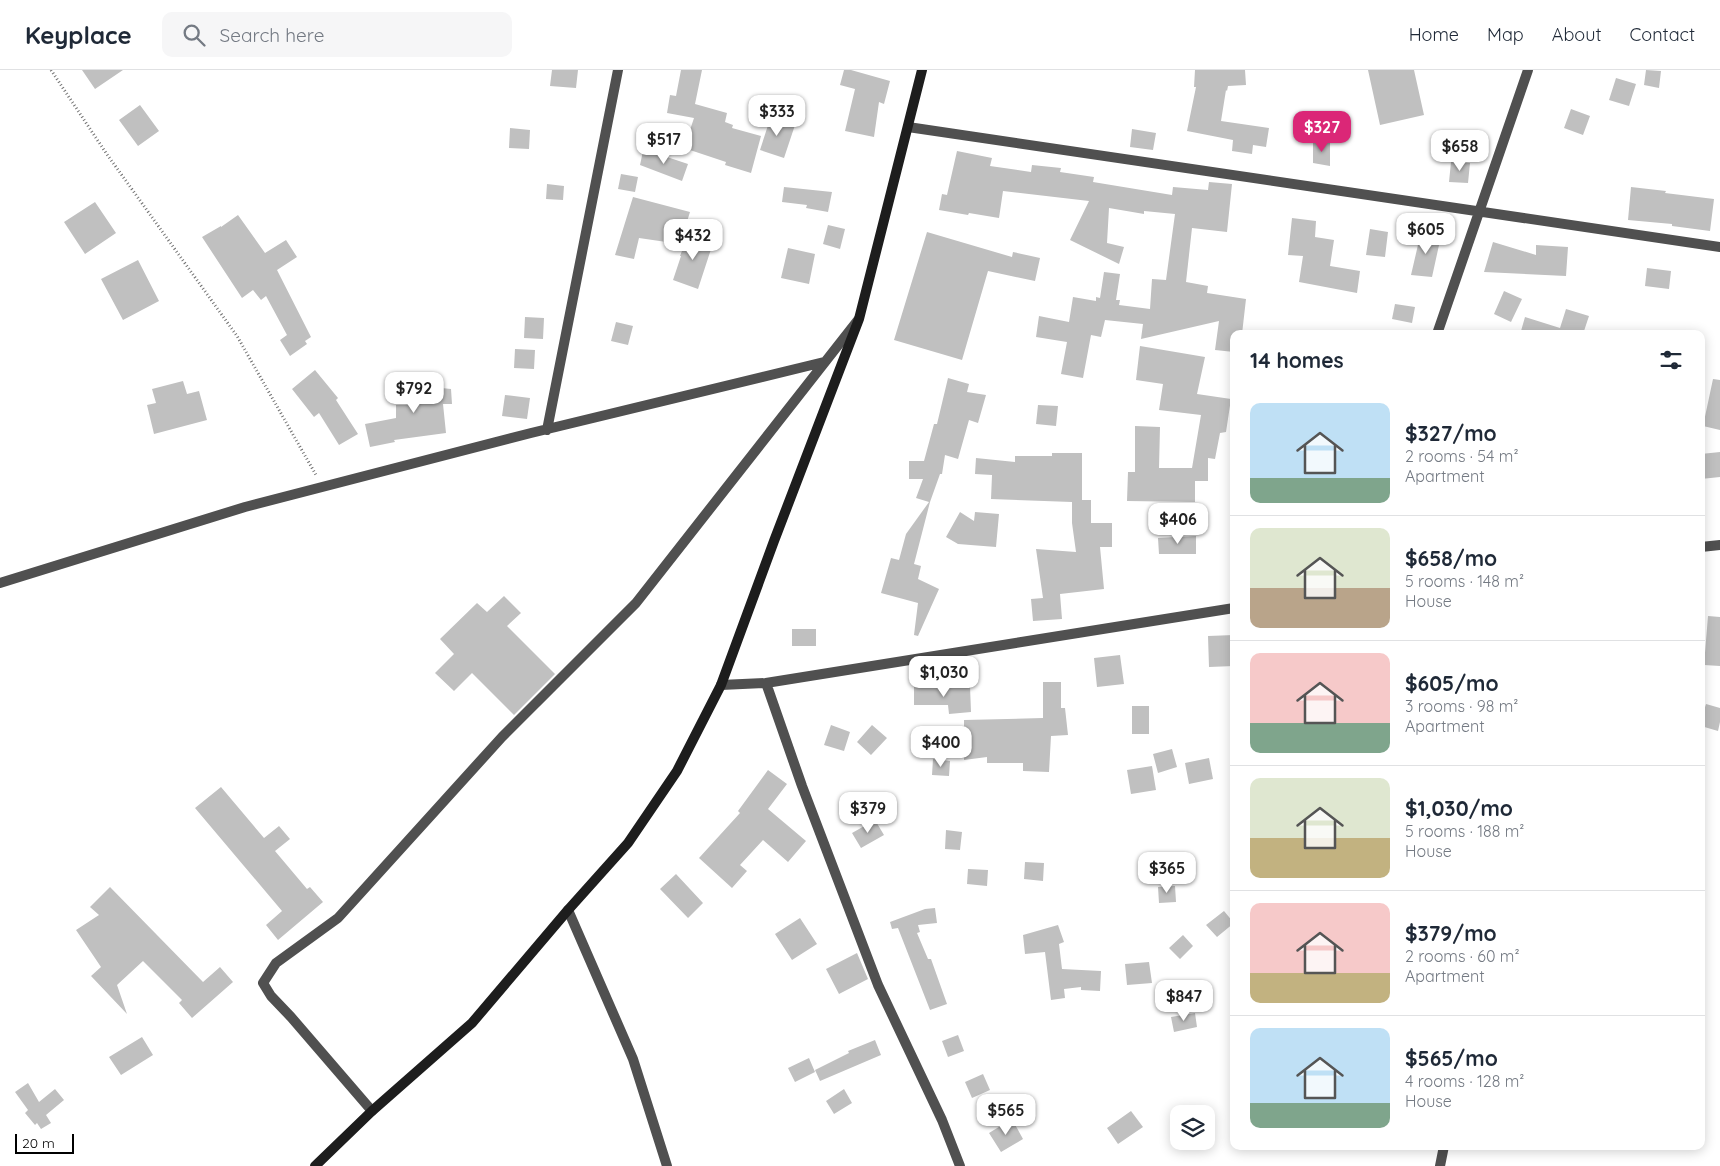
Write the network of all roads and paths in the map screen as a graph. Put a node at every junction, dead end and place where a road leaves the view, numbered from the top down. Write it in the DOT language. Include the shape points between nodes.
graph roads {
  1 [pos="51,70"];
  2 [pos="618,70"];
  3 [pos="922,70"];
  4 [pos="1528,70"];
  5 [pos="908,127"];
  6 [pos="1480,211"];
  7 [pos="1720,248"];
  8 [pos="859,319"];
  9 [pos="1438,330"];
  10 [pos="824,362"];
  11 [pos="546,430"];
  12 [pos="322,487"];
  13 [pos="1720,544"];
  14 [pos="1705,546"];
  15 [pos="0,583"];
  16 [pos="1230,609"];
  17 [pos="766,683"];
  18 [pos="721,685"];
  19 [pos="568,910"];
  20 [pos="372,1111"];
  21 [pos="1443,1150"];
  22 [pos="315,1166"];
  23 [pos="667,1166"];
  24 [pos="960,1166"];
  25 [pos="1440,1166"];
  1 -- 12 [label="path" via="237,336"];
  2 -- 11 [label="street"];
  3 -- 5 [label="main road"];
  4 -- 6 [label="street"];
  5 -- 6 [label="street"];
  5 -- 8 [label="main road"];
  6 -- 7 [label="street"];
  6 -- 9 [label="street"];
  8 -- 10 [label="street"];
  8 -- 18 [label="main road"];
  10 -- 11 [label="street"];
  10 -- 20 [label="street" via="636,603 502,737 338,918 276,963 264,983 271,996"];
  11 -- 12 [label="street"];
  12 -- 15 [label="street" via="245,507"];
  13 -- 14 [label="street"];
  16 -- 17 [label="street"];
  17 -- 18 [label="street"];
  17 -- 24 [label="street" via="878,985 942,1120"];
  18 -- 19 [label="main road" via="677,771 628,843"];
  19 -- 20 [label="main road" via="472,1023"];
  19 -- 23 [label="street" via="633,1060"];
  20 -- 22 [label="main road"];
  21 -- 25 [label="street"];
}
